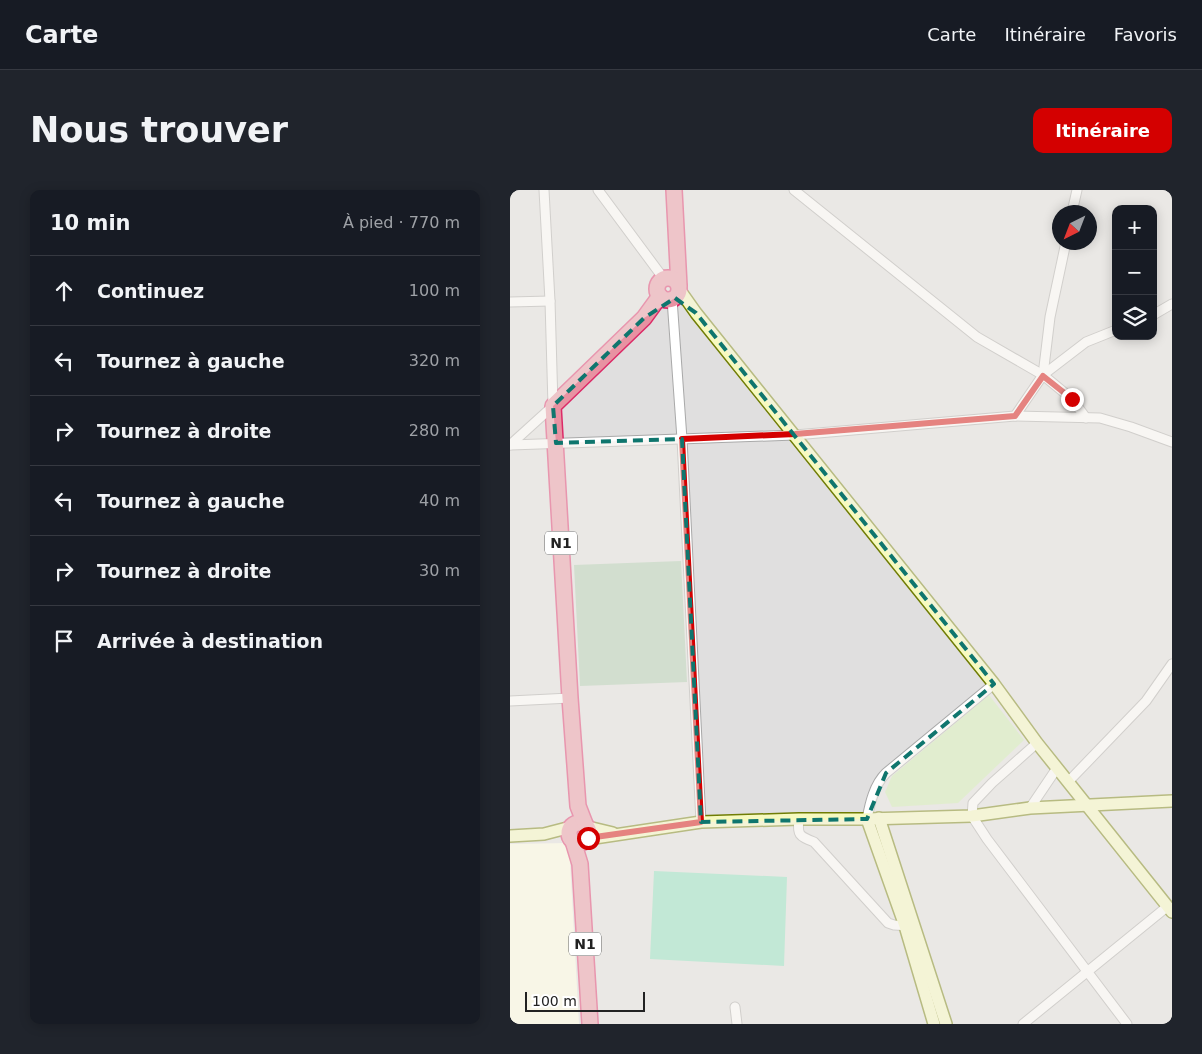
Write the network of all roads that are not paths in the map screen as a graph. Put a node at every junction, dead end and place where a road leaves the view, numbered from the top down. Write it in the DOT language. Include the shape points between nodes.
graph roads {
  1 [pos="544,190"];
  2 [pos="598,190"];
  3 [pos="674,190"];
  4 [pos="794,190"];
  5 [pos="1077,190"];
  6 [pos="1074,205"];
  7 [pos="1064,250"];
  8 [pos="671,291"];
  9 [pos="550,301"];
  10 [pos="510,302"];
  11 [pos="1172,304"];
  12 [pos="1157,313"];
  13 [pos="1112,332"];
  14 [pos="1043,376"];
  15 [pos="553,406"];
  16 [pos="1015,416"];
  17 [pos="1086,418"];
  18 [pos="795,434"];
  19 [pos="682,439"];
  20 [pos="1172,442"];
  21 [pos="556,443"];
  22 [pos="510,445"];
  23 [pos="1172,664"];
  24 [pos="994,684"];
  25 [pos="570,698"];
  26 [pos="510,701"];
  27 [pos="1037,743"];
  28 [pos="1056,768"];
  29 [pos="1068,782"];
  30 [pos="1172,801"];
  31 [pos="1086,805"];
  32 [pos="1030,808"];
  33 [pos="972,816"];
  34 [pos="799,818"];
  35 [pos="873,819"];
  36 [pos="701,822"];
  37 [pos="579,833"];
  38 [pos="510,836"];
  39 [pos="1170,909"];
  40 [pos="910,926"];
  41 [pos="1087,973"];
  42 [pos="735,1007"];
  43 [pos="590,1024"];
  44 [pos="737,1024"];
  45 [pos="934,1024"];
  46 [pos="946,1024"];
  47 [pos="1023,1024"];
  48 [pos="1127,1024"];
  1 -- 9 [label="street"];
  2 -- 8 [label="street"];
  3 -- 8 [label="highway" via="677,257"];
  4 -- 14 [label="street" via="977,337"];
  5 -- 6 [label="street"];
  7 -- 14 [label="street" via="1050,317"];
  8 -- 15 [label="highway"];
  8 -- 18 [label="main road" via="696,313"];
  8 -- 19 [label="street"];
  9 -- 10 [label="street"];
  9 -- 15 [label="street"];
  11 -- 12 [label="street"];
  13 -- 14 [label="street" via="1086,342"];
  14 -- 16 [label="street"];
  14 -- 17 [label="street" via="1072,399"];
  15 -- 21 [label="highway, N1"];
  15 -- 22 [label="street"];
  16 -- 17 [label="street"];
  16 -- 18 [label="street"];
  17 -- 20 [label="street" via="1100,418"];
  18 -- 19 [label="street"];
  18 -- 24 [label="main road"];
  19 -- 21 [label="street"];
  19 -- 36 [label="street"];
  21 -- 22 [label="street"];
  21 -- 25 [label="highway, N1"];
  23 -- 29 [label="street" via="1146,701"];
  24 -- 27 [label="main road"];
  24 -- 35 [label="street" via="886,773 879,781 870,804"];
  25 -- 26 [label="street"];
  25 -- 37 [label="highway, N1"];
  27 -- 28 [label="main road"];
  27 -- 33 [label="street" via="973,803"];
  28 -- 29 [label="main road"];
  28 -- 32 [label="street"];
  29 -- 31 [label="main road"];
  30 -- 31 [label="main road"];
  31 -- 32 [label="main road"];
  31 -- 39 [label="main road"];
  32 -- 33 [label="main road"];
  33 -- 35 [label="main road"];
  33 -- 41 [label="street"];
  34 -- 35 [label="main road"];
  34 -- 36 [label="main road"];
  34 -- 40 [label="street" via="799,834 814,842 888,922"];
  35 -- 40 [label="main road"];
  36 -- 37 [label="main road" via="599,838"];
  37 -- 38 [label="main road"];
  37 -- 43 [label="highway, N1"];
  39 -- 41 [label="street"];
  40 -- 45 [label="main road"];
  40 -- 46 [label="main road"];
  41 -- 47 [label="street"];
  41 -- 48 [label="street"];
  42 -- 44 [label="street"];
}
